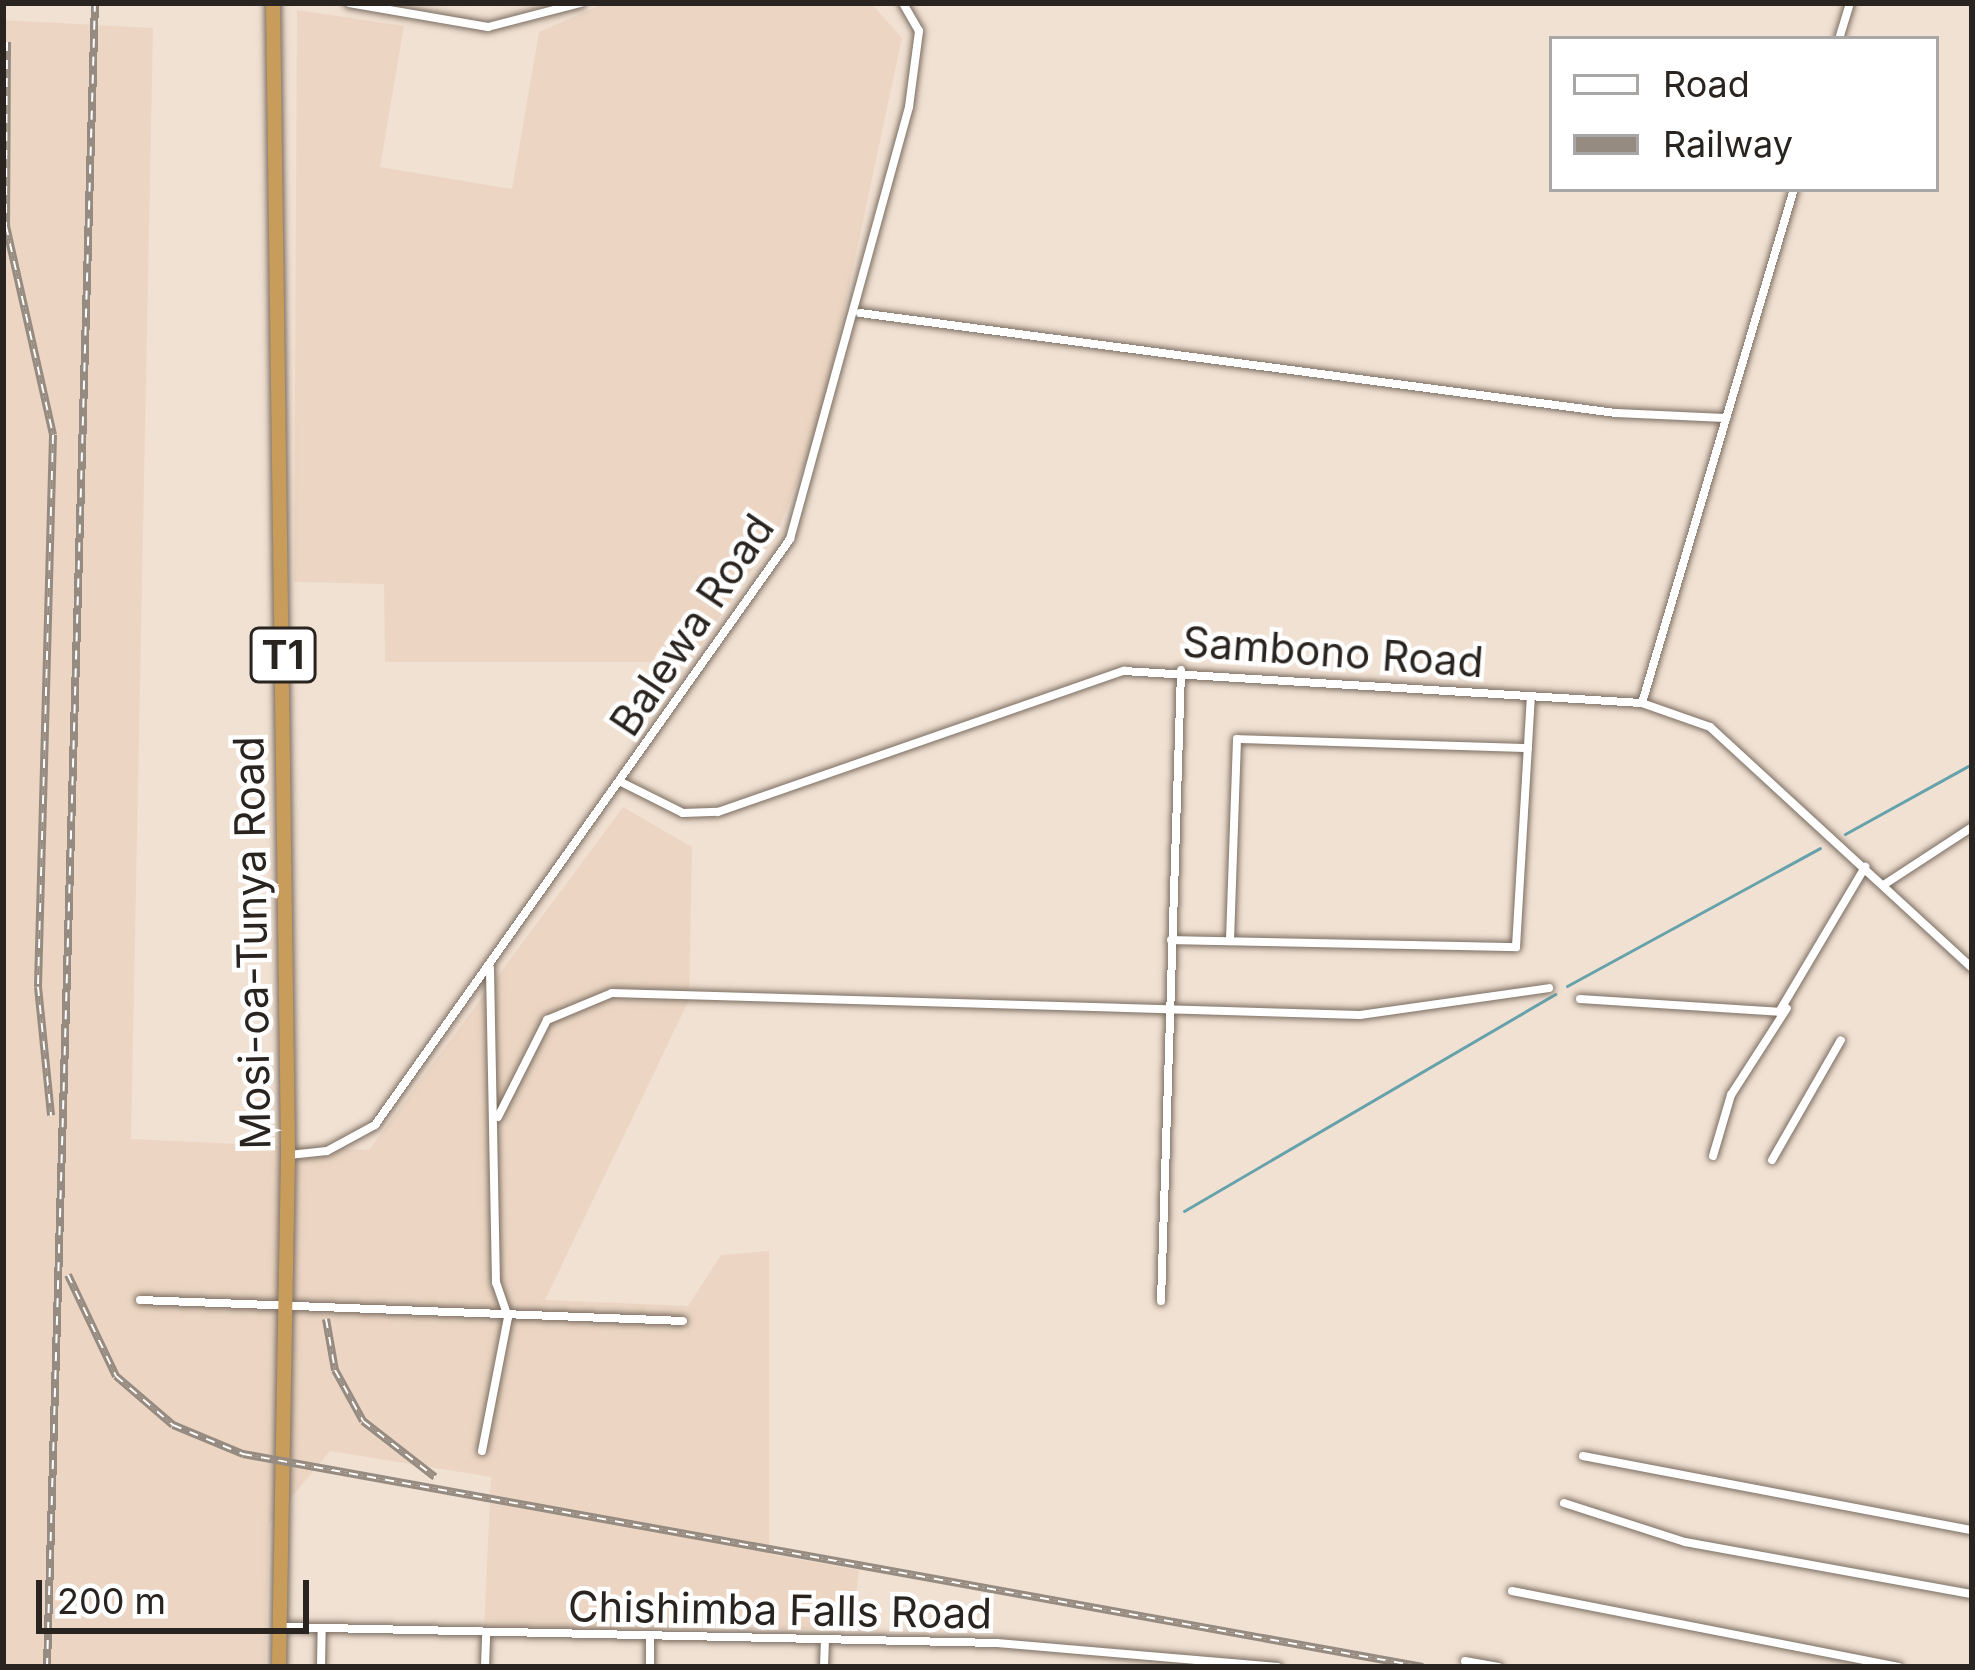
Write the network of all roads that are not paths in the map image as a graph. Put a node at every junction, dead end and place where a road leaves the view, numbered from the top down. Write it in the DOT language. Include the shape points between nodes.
graph roads {
  1 [pos="273,3"];
  2 [pos="349,3"];
  3 [pos="581,3"];
  4 [pos="904,3"];
  5 [pos="922,3"];
  6 [pos="1850,3"];
  7 [pos="918,17"];
  8 [pos="1840,36"];
  9 [pos="1793,192"];
  10 [pos="860,313"];
  11 [pos="1726,418"];
  12 [pos="1181,670"];
  13 [pos="1531,697"];
  14 [pos="1642,703"];
  15 [pos="1528,748"];
  16 [pos="621,782"];
  17 [pos="1972,827"];
  18 [pos="1865,867"];
  19 [pos="1885,884"];
  20 [pos="1171,940"];
  21 [pos="1230,940"];
  22 [pos="490,967"];
  23 [pos="1972,968"];
  24 [pos="1549,988"];
  25 [pos="1580,999"];
  26 [pos="1170,1006"];
  27 [pos="1787,1007"];
  28 [pos="1840,1040"];
  29 [pos="498,1118"];
  30 [pos="288,1155"];
  31 [pos="1713,1156"];
  32 [pos="1772,1160"];
  33 [pos="140,1300"];
  34 [pos="1161,1301"];
  35 [pos="284,1307"];
  36 [pos="508,1317"];
  37 [pos="683,1321"];
  38 [pos="482,1451"];
  39 [pos="1583,1456"];
  40 [pos="1564,1503"];
  41 [pos="1972,1530"];
  42 [pos="1512,1591"];
  43 [pos="1972,1594"];
  44 [pos="280,1628"];
  45 [pos="322,1628"];
  46 [pos="485,1634"];
  47 [pos="650,1637"];
  48 [pos="825,1640"];
  49 [pos="1465,1660"];
  50 [pos="279,1667"];
  51 [pos="321,1667"];
  52 [pos="484,1667"];
  53 [pos="650,1667"];
  54 [pos="824,1667"];
  55 [pos="1278,1667"];
  56 [pos="1498,1667"];
  57 [pos="1899,1667"];
  1 -- 30 [label="highway, Mosi-oa-Tunya Road / T1"];
  2 -- 3 [label="street" via="488,26"];
  4 -- 7 [label="street"];
  5 -- 7 [label="street, Balewa Road"];
  6 -- 8 [label="street"];
  7 -- 10 [label="street, Balewa Road"];
  9 -- 11 [label="street"];
  10 -- 11 [label="street" via="1616,413"];
  10 -- 16 [label="street, Balewa Road" via="808,504"];
  11 -- 14 [label="street"];
  12 -- 13 [label="street, Sambono Road"];
  12 -- 16 [label="street, Sambono Road" via="1076,683 718,812 683,813"];
  12 -- 20 [label="street"];
  13 -- 14 [label="street, Sambono Road"];
  13 -- 15 [label="street"];
  14 -- 18 [label="street, Sambono Road" via="1710,727"];
  15 -- 21 [label="street" via="1516,947"];
  15 -- 21 [label="street" via="1238,739"];
  16 -- 22 [label="street, Balewa Road"];
  17 -- 19 [label="street"];
  18 -- 19 [label="street, Sambono Road"];
  18 -- 27 [label="street"];
  19 -- 23 [label="street, Sambono Road"];
  20 -- 21 [label="street"];
  20 -- 26 [label="street"];
  22 -- 29 [label="street"];
  22 -- 30 [label="street, Balewa Road" via="375,1125 327,1151"];
  24 -- 26 [label="street" via="1398,1014"];
  25 -- 27 [label="street"];
  26 -- 29 [label="street" via="612,993 547,1019"];
  26 -- 34 [label="street"];
  27 -- 31 [label="street" via="1731,1095"];
  28 -- 32 [label="street"];
  29 -- 36 [label="street" via="496,1283"];
  30 -- 35 [label="highway, Mosi-oa-Tunya Road / T1"];
  33 -- 35 [label="street"];
  35 -- 36 [label="street"];
  35 -- 44 [label="highway, Mosi-oa-Tunya Road / T1"];
  36 -- 37 [label="street"];
  36 -- 38 [label="street"];
  39 -- 41 [label="street"];
  40 -- 43 [label="street" via="1685,1542"];
  42 -- 57 [label="street"];
  44 -- 45 [label="street, Chishimba Falls Road"];
  44 -- 50 [label="highway, Mosi-oa-Tunya Road / T1"];
  45 -- 46 [label="street, Chishimba Falls Road"];
  45 -- 51 [label="street"];
  46 -- 47 [label="street, Chishimba Falls Road"];
  46 -- 52 [label="street"];
  47 -- 48 [label="street, Chishimba Falls Road"];
  47 -- 53 [label="street"];
  48 -- 54 [label="street"];
  48 -- 55 [label="street, Chishimba Falls Road"];
  49 -- 56 [label="street"];
}
